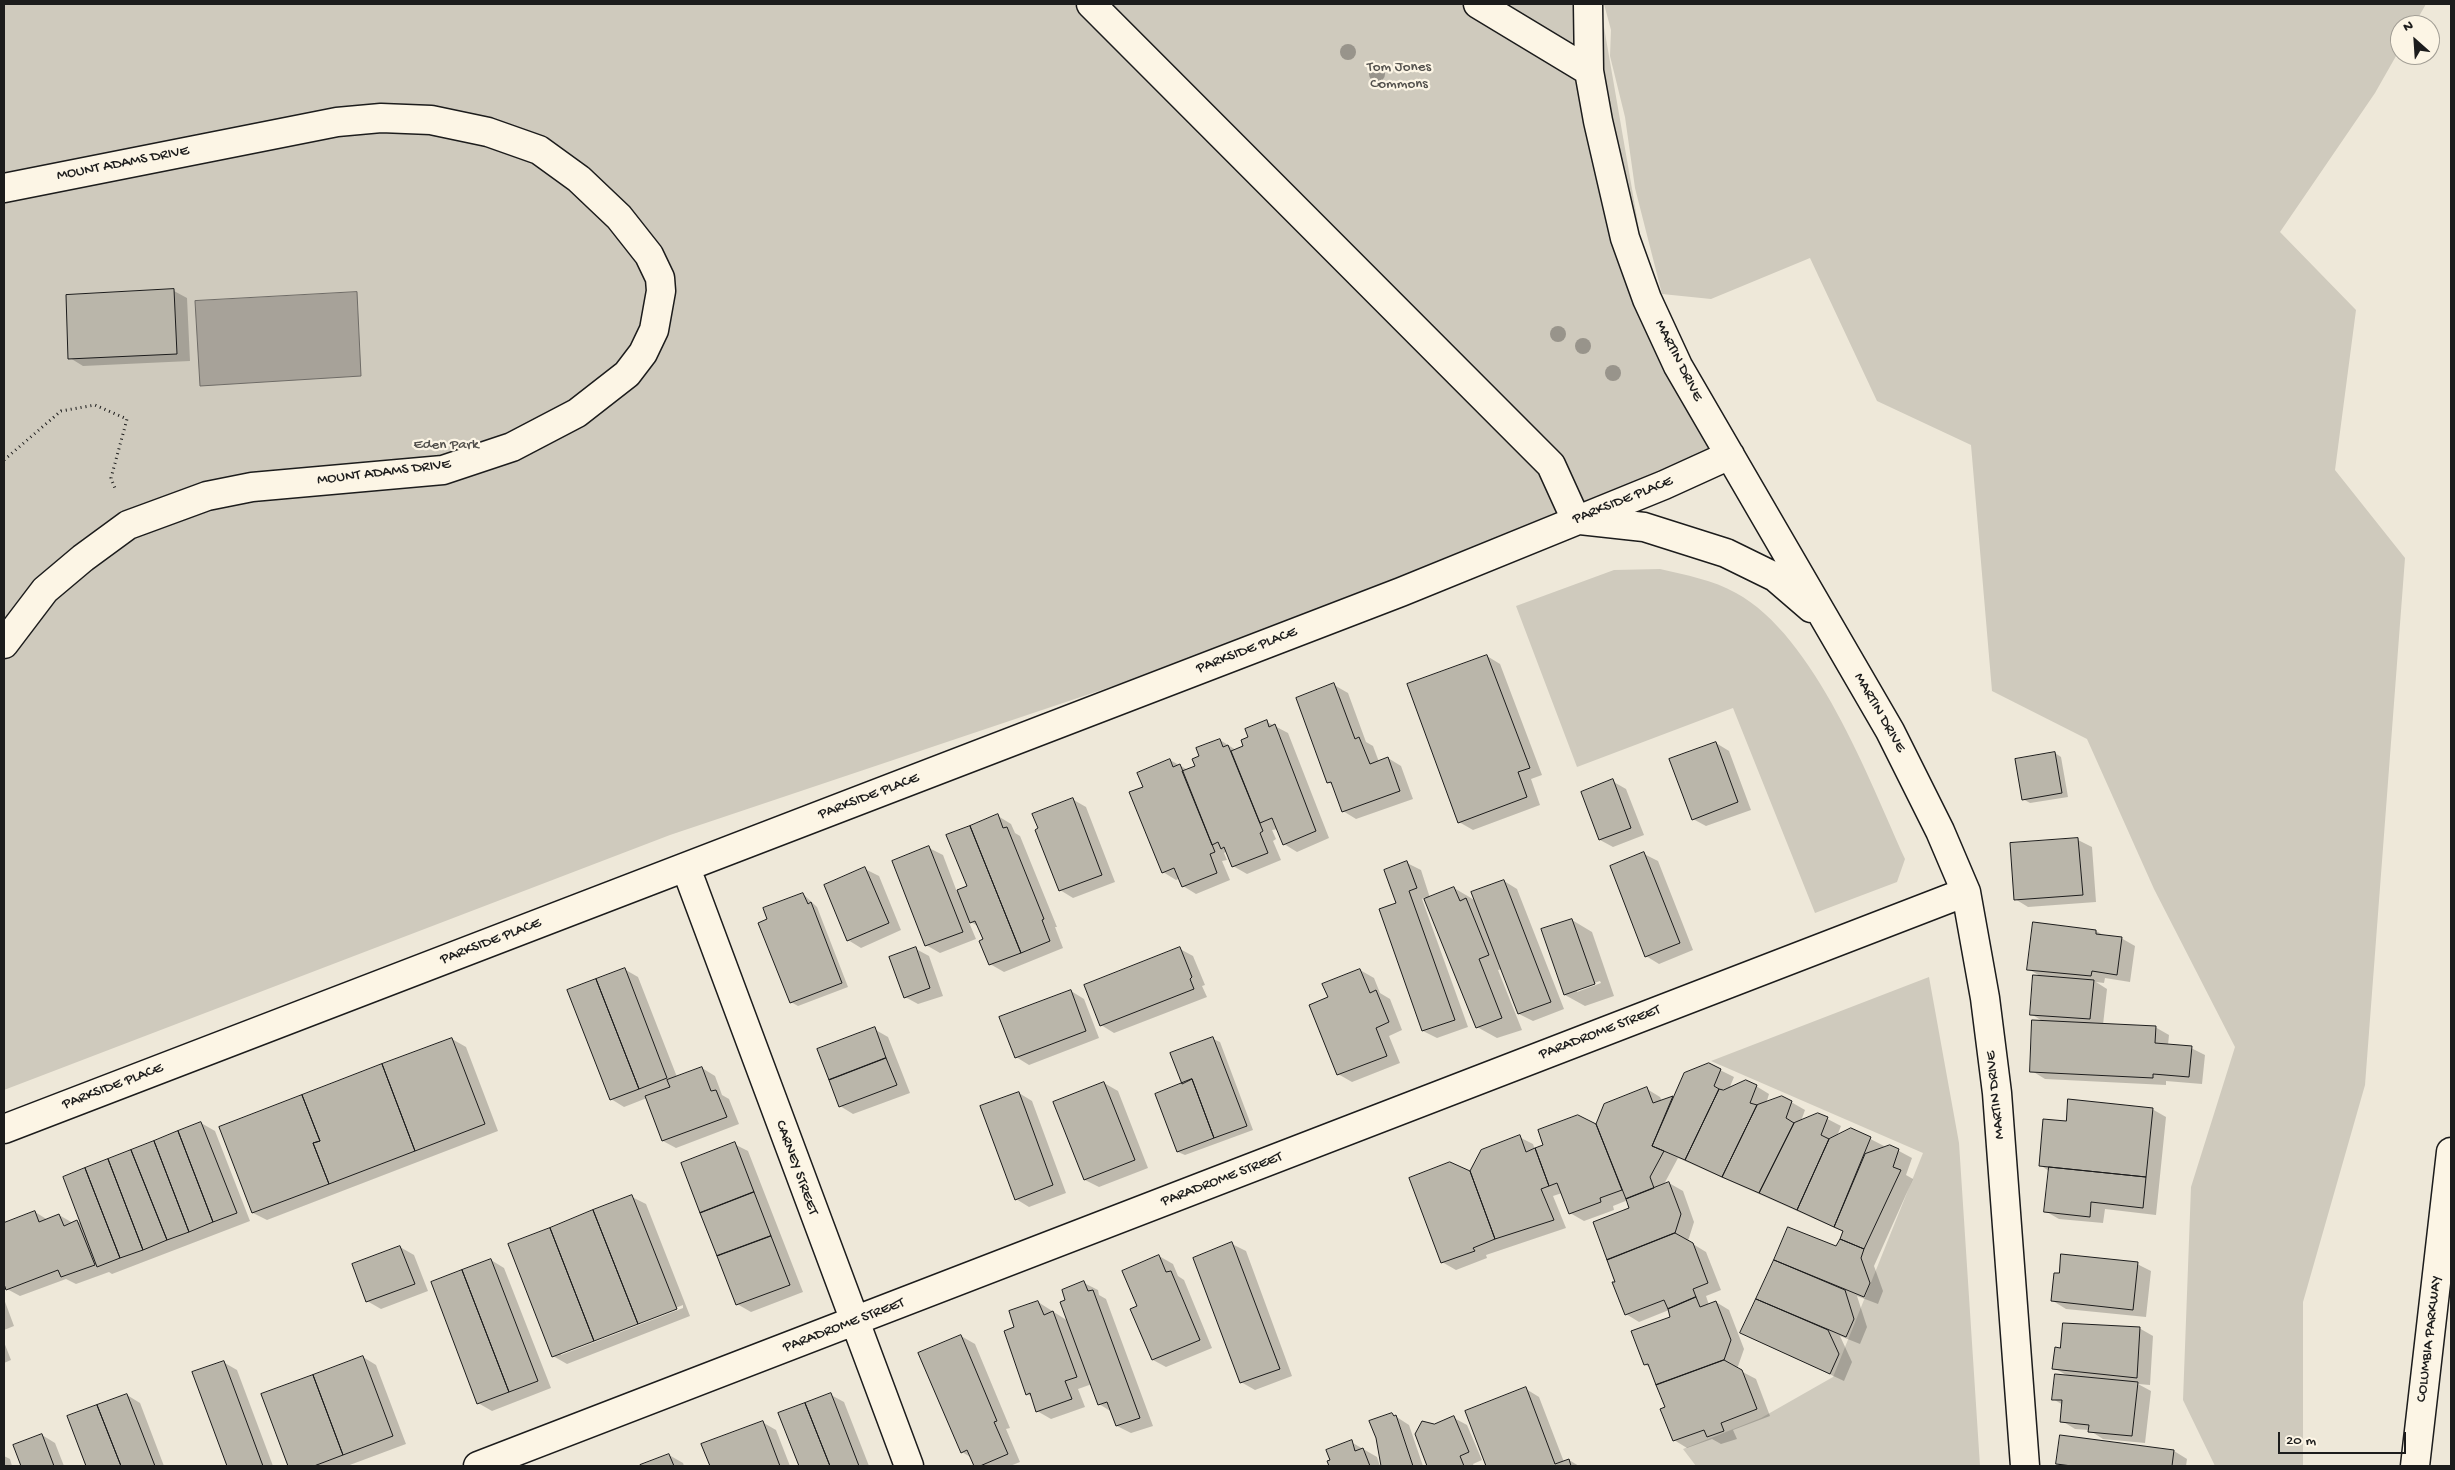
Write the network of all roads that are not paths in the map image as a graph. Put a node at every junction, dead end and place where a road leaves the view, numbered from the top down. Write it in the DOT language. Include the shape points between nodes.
graph roads {
  1 [pos="1091,4"];
  2 [pos="1478,4"];
  3 [pos="1588,4"];
  4 [pos="1589,71"];
  5 [pos="4,188"];
  6 [pos="1730,455"];
  7 [pos="1576,520"];
  8 [pos="1825,620"];
  9 [pos="4,644"];
  10 [pos="686,868"];
  11 [pos="1966,892"];
  12 [pos="4,1129"];
  13 [pos="2451,1152"];
  14 [pos="854,1322"];
  15 [pos="478,1466"];
  16 [pos="909,1466"];
  17 [pos="2025,1466"];
  18 [pos="2415,1466"];
  1 -- 7 [label="main road" via="1551,465"];
  2 -- 4 [label="main road"];
  3 -- 4 [label="main road, MARTIN DRIVE"];
  4 -- 6 [label="main road, MARTIN DRIVE" via="1624,238 1647,299 1678,366"];
  5 -- 9 [label="main road, MOUNT ADAMS DRIVE" via="337,122 381,118 431,120 488,132 539,150 579,178 619,217 649,255 660,278 661,291 654,330 643,353 627,374 577,413 512,448 443,470 252,487 207,496 128,524 45,590"];
  6 -- 7 [label="main road, PARKSIDE PLACE"];
  6 -- 8 [label="main road, MARTIN DRIVE"];
  7 -- 8 [label="main road" via="1644,527 1726,553 1774,577"];
  7 -- 10 [label="main road, PARKSIDE PLACE" via="1401,592"];
  8 -- 11 [label="main road, MARTIN DRIVE" via="1890,731"];
  10 -- 12 [label="main road, PARKSIDE PLACE"];
  10 -- 14 [label="main road, CARNEY STREET"];
  11 -- 14 [label="main road, PARADROME STREET"];
  11 -- 17 [label="main road, MARTIN DRIVE" via="1998,1093"];
  13 -- 18 [label="main road, COLUMBIA PARKWAY"];
  14 -- 15 [label="main road, PARADROME STREET"];
  14 -- 16 [label="main road, CARNEY STREET"];
}
